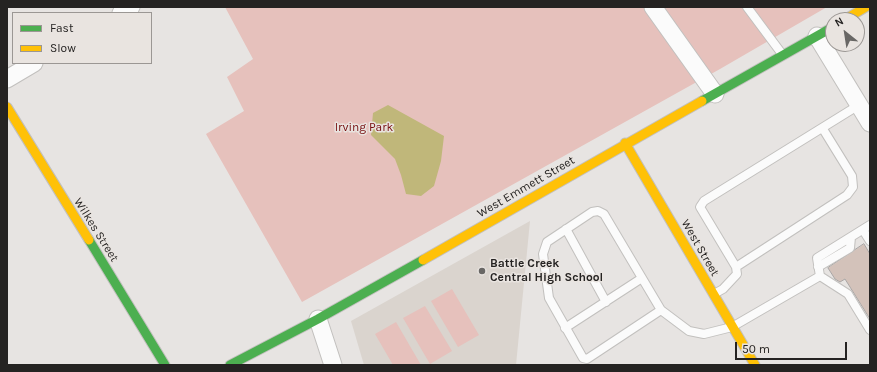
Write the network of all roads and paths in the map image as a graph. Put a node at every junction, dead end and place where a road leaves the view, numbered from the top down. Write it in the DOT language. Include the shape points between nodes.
graph roads {
  1 [pos="653,7"];
  2 [pos="747,7"];
  3 [pos="825,31"];
  4 [pos="817,36"];
  5 [pos="782,55"];
  6 [pos="32,64"];
  7 [pos="7,79"];
  8 [pos="715,94"];
  9 [pos="859,105"];
  10 [pos="7,107"];
  11 [pos="870,123"];
  12 [pos="823,129"];
  13 [pos="625,143"];
  14 [pos="866,227"];
  15 [pos="566,229"];
  16 [pos="870,241"];
  17 [pos="736,267"];
  18 [pos="819,271"];
  19 [pos="642,278"];
  20 [pos="713,294"];
  21 [pos="606,302"];
  22 [pos="661,310"];
  23 [pos="318,318"];
  24 [pos="732,327"];
  25 [pos="565,328"];
  26 [pos="870,330"];
  27 [pos="165,365"];
  28 [pos="230,365"];
  29 [pos="333,365"];
  30 [pos="755,365"];
  1 -- 8 [label="street"];
  2 -- 5 [label="lane"];
  3 -- 4 [label="street, West Emmett Street"];
  4 -- 5 [label="street, West Emmett Street"];
  4 -- 9 [label="street"];
  5 -- 8 [label="street, West Emmett Street"];
  6 -- 7 [label="street"];
  8 -- 13 [label="street, West Emmett Street"];
  9 -- 11 [label="street"];
  9 -- 12 [label="lane"];
  10 -- 27 [label="street, Wilkes Street"];
  12 -- 17 [label="lane" via="852,176 854,186 848,195"];
  12 -- 17 [label="lane" via="704,201 700,208"];
  13 -- 20 [label="street, West Street"];
  13 -- 23 [label="street, West Emmett Street"];
  14 -- 16 [label="lane"];
  14 -- 18 [label="lane" via="817,258"];
  15 -- 19 [label="lane" via="592,212 604,214"];
  15 -- 21 [label="lane"];
  15 -- 25 [label="lane" via="547,242 543,254 549,298"];
  17 -- 20 [label="lane" via="737,274"];
  18 -- 24 [label="lane"];
  18 -- 26 [label="lane" via="848,294"];
  19 -- 21 [label="lane"];
  19 -- 22 [label="lane"];
  20 -- 24 [label="street, West Street"];
  21 -- 25 [label="lane"];
  22 -- 24 [label="lane" via="690,331 704,334"];
  22 -- 25 [label="lane" via="587,358 579,355"];
  23 -- 28 [label="street, West Emmett Street"];
  23 -- 29 [label="street"];
  24 -- 30 [label="street, West Street"];
}
